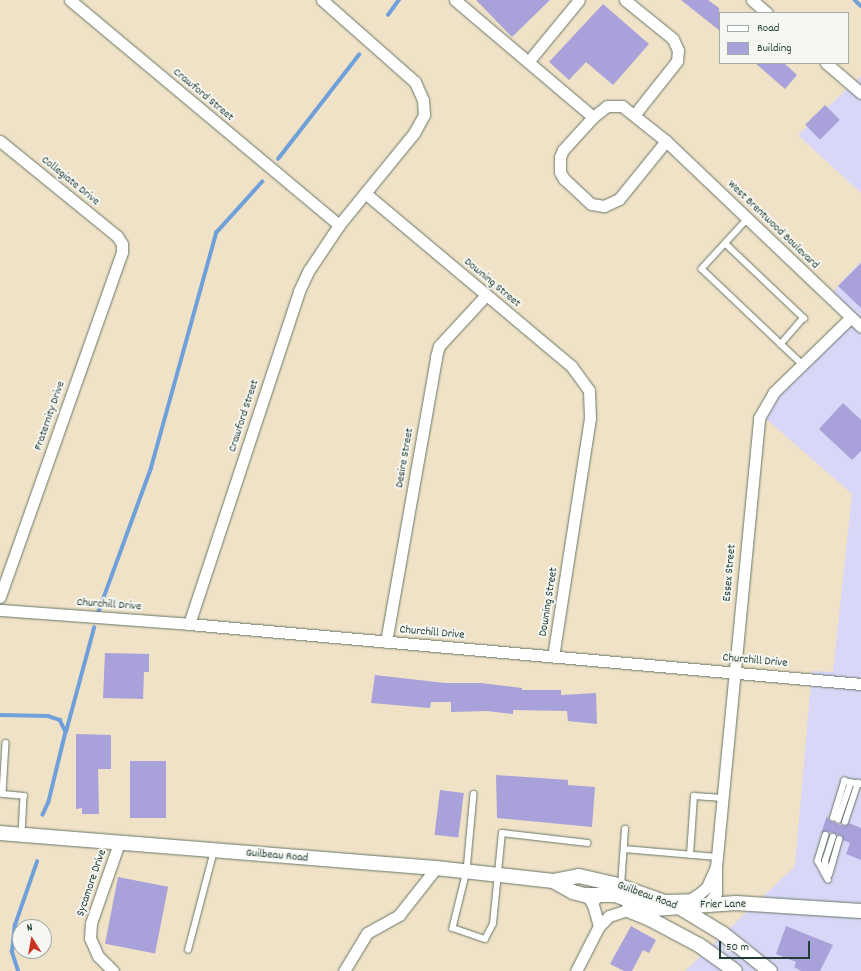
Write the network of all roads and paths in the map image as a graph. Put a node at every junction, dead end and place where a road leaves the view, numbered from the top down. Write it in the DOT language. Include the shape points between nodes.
graph roads {
  1 [pos="70,0"];
  2 [pos="322,0"];
  3 [pos="455,0"];
  4 [pos="579,0"];
  5 [pos="625,0"];
  6 [pos="752,0"];
  7 [pos="766,12"];
  8 [pos="528,62"];
  9 [pos="827,64"];
  10 [pos="861,93"];
  11 [pos="635,114"];
  12 [pos="594,117"];
  13 [pos="0,141"];
  14 [pos="666,141"];
  15 [pos="365,193"];
  16 [pos="748,219"];
  17 [pos="339,225"];
  18 [pos="122,244"];
  19 [pos="726,244"];
  20 [pos="486,296"];
  21 [pos="851,317"];
  22 [pos="861,327"];
  23 [pos="781,344"];
  24 [pos="802,364"];
  25 [pos="0,597"];
  26 [pos="0,610"];
  27 [pos="190,624"];
  28 [pos="386,642"];
  29 [pos="553,656"];
  30 [pos="735,672"];
  31 [pos="861,684"];
  32 [pos="6,742"];
  33 [pos="859,784"];
  34 [pos="474,794"];
  35 [pos="722,798"];
  36 [pos="835,819"];
  37 [pos="845,822"];
  38 [pos="625,829"];
  39 [pos="0,833"];
  40 [pos="22,835"];
  41 [pos="826,835"];
  42 [pos="833,837"];
  43 [pos="839,839"];
  44 [pos="119,843"];
  45 [pos="587,843"];
  46 [pos="624,849"];
  47 [pos="214,851"];
  48 [pos="690,855"];
  49 [pos="716,862"];
  50 [pos="436,868"];
  51 [pos="467,871"];
  52 [pos="497,875"];
  53 [pos="828,879"];
  54 [pos="553,881"];
  55 [pos="621,886"];
  56 [pos="587,895"];
  57 [pos="663,900"];
  58 [pos="708,904"];
  59 [pos="679,907"];
  60 [pos="627,910"];
  61 [pos="861,912"];
  62 [pos="599,926"];
  63 [pos="188,950"];
  64 [pos="113,971"];
  65 [pos="344,971"];
  66 [pos="576,971"];
  67 [pos="735,971"];
  68 [pos="770,971"];
  1 -- 17 [label="street, Crawford Street"];
  2 -- 15 [label="street" via="403,70 415,82 423,100 421,122"];
  3 -- 8 [label="street"];
  4 -- 8 [label="street"];
  5 -- 11 [label="street" via="673,40 678,50 676,61"];
  6 -- 7 [label="street"];
  8 -- 12 [label="street"];
  9 -- 10 [label="street"];
  11 -- 12 [label="street, West Brentwood Boulevard" via="622,106 614,105 603,108"];
  11 -- 14 [label="street, West Brentwood Boulevard"];
  12 -- 14 [label="street, West Brentwood Boulevard" via="563,150 559,164 564,179 591,204 612,204 619,199"];
  13 -- 18 [label="street, Collegiate Drive" via="117,236"];
  14 -- 16 [label="street, West Brentwood Boulevard"];
  15 -- 17 [label="street, Crawford Street"];
  15 -- 20 [label="street, Downing Street"];
  16 -- 19 [label="lane"];
  16 -- 21 [label="street, West Brentwood Boulevard"];
  17 -- 27 [label="street, Crawford Street" via="320,250 299,292"];
  18 -- 25 [label="street, Fraternity Drive" via="122,252"];
  19 -- 23 [label="lane" via="804,318"];
  19 -- 23 [label="lane" via="702,269"];
  20 -- 28 [label="street, Desire Street" via="439,346"];
  20 -- 29 [label="street, Downing Street" via="572,367 585,383 591,398"];
  21 -- 22 [label="street, West Brentwood Boulevard"];
  21 -- 24 [label="street, Essex Street"];
  23 -- 24 [label="lane"];
  24 -- 30 [label="street, Essex Street" via="770,397 759,418 755,437"];
  26 -- 27 [label="street, Churchill Drive"];
  27 -- 28 [label="street, Churchill Drive"];
  28 -- 29 [label="street, Churchill Drive"];
  29 -- 30 [label="street, Churchill Drive"];
  30 -- 31 [label="street, Churchill Drive"];
  30 -- 35 [label="street, Essex Street"];
  32 -- 40 [label="lane" via="3,794 24,796"];
  33 -- 36 [label="lane" via="844,781"];
  33 -- 37 [label="lane"];
  34 -- 51 [label="lane"];
  35 -- 48 [label="lane" via="694,796"];
  35 -- 49 [label="street, Essex Street"];
  38 -- 46 [label="lane"];
  39 -- 40 [label="street, Guilbeau Road"];
  40 -- 44 [label="street, Guilbeau Road"];
  41 -- 53 [label="lane" via="818,861"];
  42 -- 53 [label="lane" via="825,861"];
  43 -- 53 [label="lane"];
  44 -- 47 [label="street, Guilbeau Road"];
  44 -- 64 [label="street, Sycamore Drive" via="91,924 90,938 98,956"];
  45 -- 52 [label="lane" via="502,833"];
  46 -- 48 [label="lane"];
  46 -- 55 [label="lane"];
  47 -- 50 [label="street, Guilbeau Road"];
  47 -- 63 [label="lane"];
  48 -- 49 [label="lane"];
  49 -- 57 [label="street, Essex Street" via="707,887 699,894 691,898"];
  49 -- 58 [label="street, Essex Street" via="716,893"];
  50 -- 51 [label="street, Guilbeau Road"];
  50 -- 65 [label="street" via="399,915 367,933"];
  51 -- 52 [label="street, Guilbeau Road"];
  51 -- 52 [label="lane" via="453,928 485,940 493,924"];
  52 -- 54 [label="street, Guilbeau Road"];
  54 -- 55 [label="street, Guilbeau Road" via="579,876"];
  54 -- 56 [label="street, Guilbeau Road" via="573,892"];
  55 -- 57 [label="street, Guilbeau Road"];
  56 -- 59 [label="street, Frier Lane" via="615,895 654,909"];
  56 -- 60 [label="street, Guilbeau Road"];
  56 -- 62 [label="street"];
  57 -- 59 [label="street, Guilbeau Road"];
  58 -- 59 [label="street, Frier Lane"];
  58 -- 61 [label="street, Frier Lane" via="736,903"];
  59 -- 68 [label="street, Guilbeau Road" via="722,933"];
  60 -- 62 [label="street" via="609,916"];
  60 -- 67 [label="street, Guilbeau Road" via="650,918 699,945"];
  62 -- 66 [label="street"];
}
